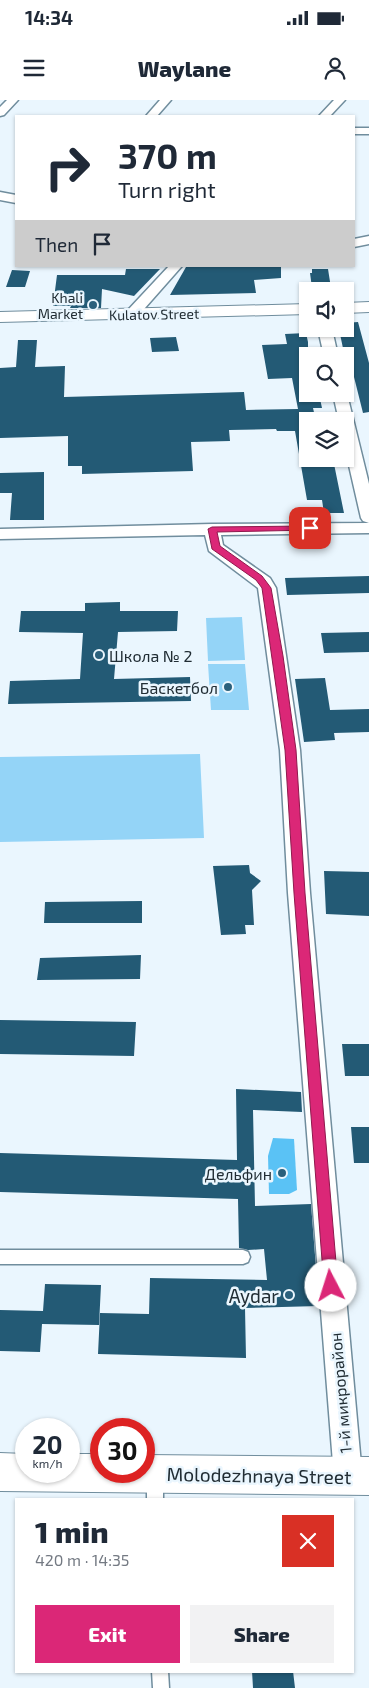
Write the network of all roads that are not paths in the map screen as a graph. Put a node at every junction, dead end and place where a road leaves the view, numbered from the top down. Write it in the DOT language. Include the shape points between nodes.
graph roads {
  1 [pos="13,100"];
  2 [pos="166,100"];
  3 [pos="340,100"];
  4 [pos="0,113"];
  5 [pos="152,115"];
  6 [pos="325,115"];
  7 [pos="355,131"];
  8 [pos="369,131"];
  9 [pos="0,196"];
  10 [pos="15,199"];
  11 [pos="369,240"];
  12 [pos="355,242"];
  13 [pos="175,267"];
  14 [pos="369,307"];
  15 [pos="354,308"];
  16 [pos="299,309"];
  17 [pos="132,314"];
  18 [pos="0,317"];
  19 [pos="342,402"];
  20 [pos="369,518"];
  21 [pos="369,528"];
  22 [pos="212,529"];
  23 [pos="0,534"];
  24 [pos="0,1257"];
  25 [pos="243,1257"];
  26 [pos="0,1472"];
  27 [pos="358,1476"];
  28 [pos="155,1486"];
  29 [pos="160,1673"];
  30 [pos="160,1688"];
  1 -- 4 [label="street"];
  2 -- 5 [label="street"];
  3 -- 6 [label="street"];
  7 -- 8 [label="street"];
  9 -- 10 [label="street"];
  11 -- 12 [label="street"];
  13 -- 17 [label="street"];
  14 -- 15 [label="main road"];
  16 -- 17 [label="main road, Kulatov Street"];
  17 -- 18 [label="main road, Kulatov Street"];
  19 -- 20 [label="street"];
  21 -- 22 [label="street"];
  22 -- 23 [label="street"];
  22 -- 27 [label="street, 1-й микрорайон" via="215,547 259,578 267,588 278,656 290,750 300,893"];
  24 -- 25 [label="lane"];
  26 -- 28 [label="main road, Molodezhnaya Street"];
  27 -- 28 [label="main road, Molodezhnaya Street"];
  29 -- 30 [label="lane"];
}
